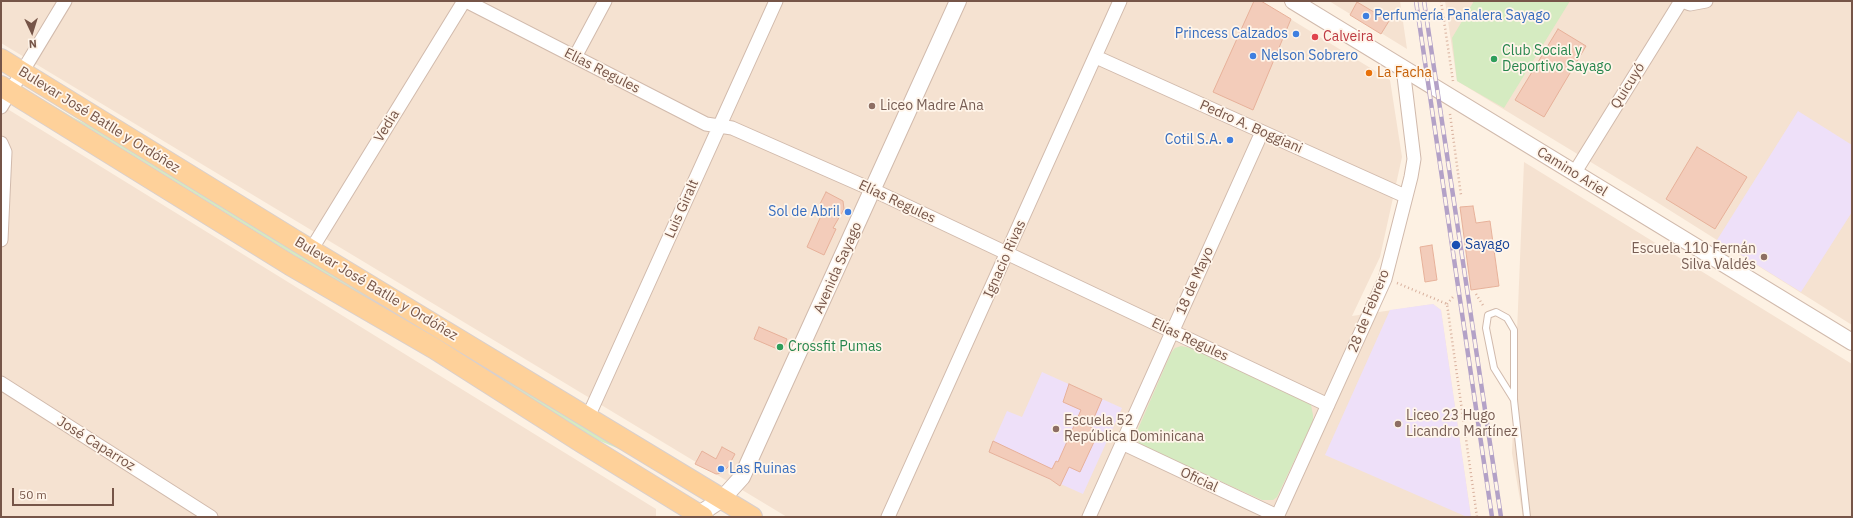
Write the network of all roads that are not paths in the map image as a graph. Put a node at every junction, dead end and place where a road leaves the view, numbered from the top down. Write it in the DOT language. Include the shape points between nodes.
graph roads {
  1 [pos="65,1"];
  2 [pos="465,1"];
  3 [pos="606,1"];
  4 [pos="776,1"];
  5 [pos="958,1"];
  6 [pos="1120,1"];
  7 [pos="1293,1"];
  8 [pos="1681,1"];
  9 [pos="1706,1"];
  10 [pos="575,57"];
  11 [pos="1096,57"];
  12 [pos="1,59"];
  13 [pos="1403,68"];
  14 [pos="22,71"];
  15 [pos="4,95"];
  16 [pos="719,126"];
  17 [pos="1262,132"];
  18 [pos="1,143"];
  19 [pos="1574,172"];
  20 [pos="873,190"];
  21 [pos="1405,196"];
  22 [pos="1,240"];
  23 [pos="311,250"];
  24 [pos="1008,254"];
  25 [pos="1172,331"];
  26 [pos="1852,342"];
  27 [pos="1,384"];
  28 [pos="1514,400"];
  29 [pos="1328,405"];
  30 [pos="588,417"];
  31 [pos="1122,443"];
  32 [pos="722,499"];
  33 [pos="699,516"];
  34 [pos="211,517"];
  35 [pos="752,517"];
  36 [pos="888,517"];
  37 [pos="1089,517"];
  38 [pos="1277,517"];
  39 [pos="1527,517"];
  1 -- 14 [label="street"];
  2 -- 10 [label="street, Elías Regules"];
  2 -- 23 [label="street, Vedia"];
  3 -- 10 [label="street"];
  4 -- 16 [label="street, Luis Giralt"];
  5 -- 20 [label="street, Avenida Sayago"];
  6 -- 11 [label="street, Ignacio Rivas"];
  7 -- 13 [label="street, Camino Ariel"];
  8 -- 9 [label="street, Quicuyó" via="1690,4"];
  8 -- 19 [label="street, Quicuyó"];
  10 -- 16 [label="street, Elías Regules" via="706,124"];
  11 -- 17 [label="street, Pedro A. Boggiani"];
  11 -- 24 [label="street, Ignacio Rivas"];
  12 -- 14 [label="main road, Bulevar José Batlle y Ordóñez"];
  13 -- 19 [label="street, Camino Ariel"];
  13 -- 21 [label="street, 28 de Febrero" via="1414,159"];
  14 -- 15 [label="street"];
  14 -- 23 [label="main road, Bulevar José Batlle y Ordóñez"];
  15 -- 33 [label="main road, Bulevar José Batlle y Ordóñez" via="435,349"];
  16 -- 20 [label="street, Elías Regules" via="732,128"];
  16 -- 30 [label="street, Luis Giralt"];
  17 -- 21 [label="street, Pedro A. Boggiani"];
  17 -- 25 [label="street, 18 de Mayo"];
  18 -- 22 [label="street" via="5,152"];
  19 -- 26 [label="street, Camino Ariel"];
  20 -- 24 [label="street, Elías Regules"];
  20 -- 32 [label="street, Avenida Sayago" via="742,477"];
  21 -- 29 [label="street, 28 de Febrero" via="1385,279"];
  23 -- 30 [label="main road, Bulevar José Batlle y Ordóñez"];
  24 -- 25 [label="street, Elías Regules"];
  24 -- 36 [label="street, Ignacio Rivas"];
  25 -- 29 [label="street, Elías Regules"];
  25 -- 31 [label="street, 18 de Mayo"];
  27 -- 34 [label="street, José Caparroz"];
  28 -- 28 [label="lane" via="1514,330 1507,318 1496,312 1488,315 1486,328 1494,368"];
  28 -- 39 [label="lane"];
  29 -- 38 [label="street, 28 de Febrero"];
  30 -- 32 [label="main road, Bulevar José Batlle y Ordóñez"];
  31 -- 37 [label="street, 18 de Mayo"];
  31 -- 38 [label="street, Oficial"];
  32 -- 33 [label="street, Avenida Sayago"];
  32 -- 35 [label="main road, Bulevar José Batlle y Ordóñez"];
}
